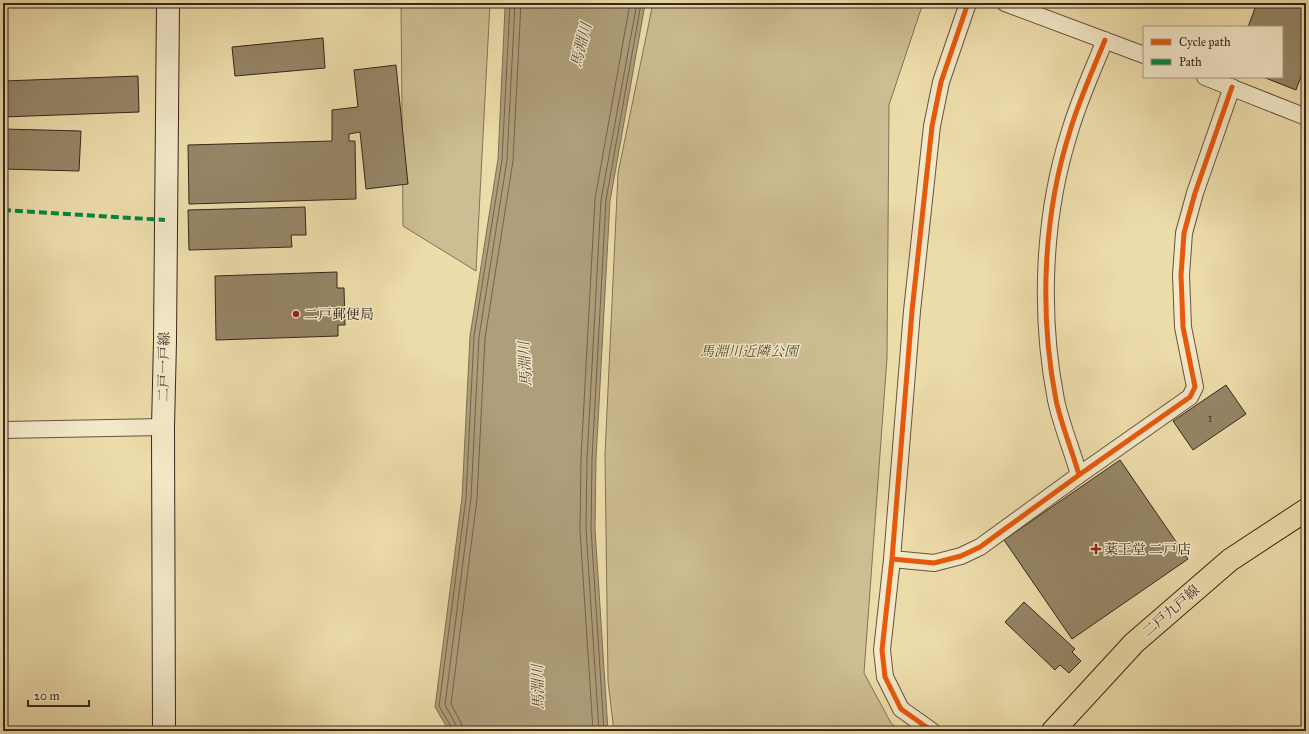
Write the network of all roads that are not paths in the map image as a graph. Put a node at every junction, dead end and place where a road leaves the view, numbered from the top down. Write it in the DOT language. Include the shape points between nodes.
graph roads {
  1 [pos="168,3"];
  2 [pos="968,3"];
  3 [pos="1006,3"];
  4 [pos="1105,40"];
  5 [pos="1143,55"];
  6 [pos="1208,78"];
  7 [pos="1232,87"];
  8 [pos="1306,117"];
  9 [pos="163,427"];
  10 [pos="3,430"];
  11 [pos="1079,475"];
  12 [pos="1306,510"];
  13 [pos="892,559"];
  14 [pos="164,731"];
  15 [pos="932,731"];
  16 [pos="1053,731"];
  1 -- 9 [label="main road, 二戸一戸線"];
  2 -- 13 [label="street" via="940,82 932,126 912,311"];
  3 -- 4 [label="street"];
  4 -- 5 [label="street"];
  4 -- 11 [label="street" via="1068,137 1054,193 1046,270 1048,340 1057,400"];
  6 -- 7 [label="street"];
  7 -- 8 [label="street"];
  7 -- 11 [label="street" via="1184,232 1181,275 1184,327 1195,387 1190,397"];
  9 -- 10 [label="street"];
  9 -- 14 [label="main road, 二戸一戸線"];
  11 -- 13 [label="street" via="980,548 934,563"];
  12 -- 16 [label="main road, 二戸九戸線" via="1230,560 1134,643"];
  13 -- 15 [label="street" via="882,650 885,677 901,710"];
}
